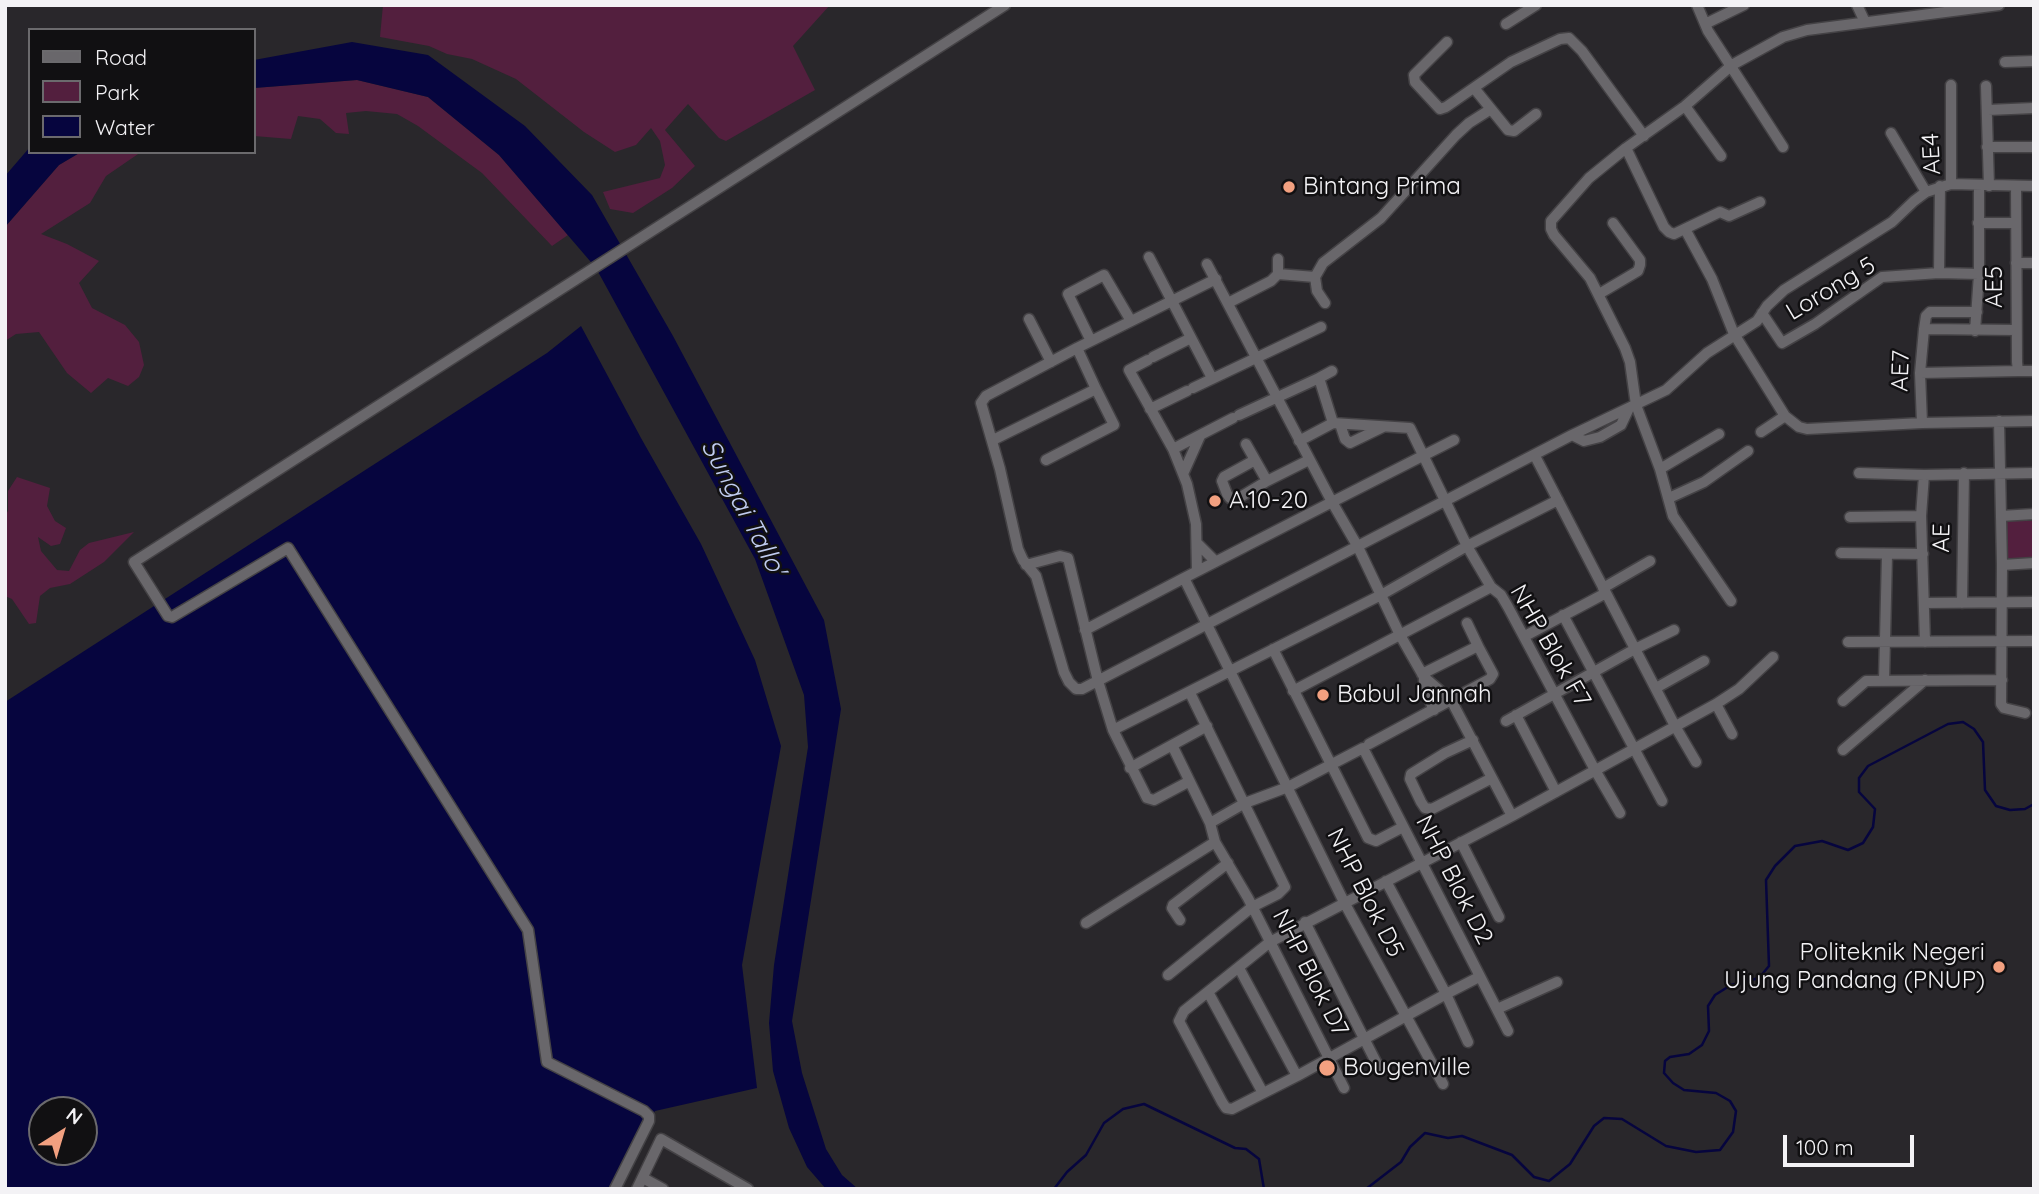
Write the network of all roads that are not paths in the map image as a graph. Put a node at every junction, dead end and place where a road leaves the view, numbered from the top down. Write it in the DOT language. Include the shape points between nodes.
graph roads {
  1 [pos="1005,5"];
  2 [pos="1536,5"];
  3 [pos="1697,5"];
  4 [pos="1744,5"];
  5 [pos="1857,5"];
  6 [pos="1999,5"];
  7 [pos="1865,22"];
  8 [pos="1506,24"];
  9 [pos="1705,24"];
  10 [pos="1447,42"];
  11 [pos="2034,55"];
  12 [pos="2028,61"];
  13 [pos="2005,62"];
  14 [pos="1732,65"];
  15 [pos="1951,85"];
  16 [pos="1986,86"];
  17 [pos="1474,88"];
  18 [pos="1685,106"];
  19 [pos="2034,108"];
  20 [pos="1491,109"];
  21 [pos="1988,110"];
  22 [pos="1536,114"];
  23 [pos="1891,133"];
  24 [pos="1644,135"];
  25 [pos="1783,147"];
  26 [pos="1987,147"];
  27 [pos="2034,147"];
  28 [pos="1626,148"];
  29 [pos="1721,156"];
  30 [pos="1946,185"];
  31 [pos="1984,186"];
  32 [pos="2016,186"];
  33 [pos="2034,186"];
  34 [pos="1926,192"];
  35 [pos="1760,202"];
  36 [pos="1613,223"];
  37 [pos="1978,223"];
  38 [pos="2017,223"];
  39 [pos="1685,229"];
  40 [pos="1149,257"];
  41 [pos="1278,259"];
  42 [pos="2016,263"];
  43 [pos="2034,263"];
  44 [pos="1208,264"];
  45 [pos="1939,273"];
  46 [pos="1278,274"];
  47 [pos="1979,274"];
  48 [pos="1315,277"];
  49 [pos="1216,279"];
  50 [pos="1599,294"];
  51 [pos="1171,300"];
  52 [pos="1228,303"];
  53 [pos="1325,303"];
  54 [pos="1977,312"];
  55 [pos="1762,313"];
  56 [pos="1029,318"];
  57 [pos="1131,321"];
  58 [pos="1321,327"];
  59 [pos="1924,330"];
  60 [pos="2016,330"];
  61 [pos="1975,331"];
  62 [pos="1734,334"];
  63 [pos="1191,338"];
  64 [pos="1091,341"];
  65 [pos="1077,348"];
  66 [pos="1255,358"];
  67 [pos="1051,362"];
  68 [pos="1332,371"];
  69 [pos="2018,371"];
  70 [pos="2034,371"];
  71 [pos="1920,373"];
  72 [pos="1212,378"];
  73 [pos="1319,378"];
  74 [pos="1096,389"];
  75 [pos="1276,397"];
  76 [pos="1633,406"];
  77 [pos="1150,409"];
  78 [pos="1785,416"];
  79 [pos="1999,421"];
  80 [pos="2034,421"];
  81 [pos="1922,423"];
  82 [pos="1337,424"];
  83 [pos="1386,425"];
  84 [pos="1762,432"];
  85 [pos="1719,435"];
  86 [pos="1200,436"];
  87 [pos="993,440"];
  88 [pos="1454,440"];
  89 [pos="1299,441"];
  90 [pos="1247,444"];
  91 [pos="1172,449"];
  92 [pos="1748,451"];
  93 [pos="1425,455"];
  94 [pos="1535,456"];
  95 [pos="1046,460"];
  96 [pos="1255,460"];
  97 [pos="1308,460"];
  98 [pos="1660,470"];
  99 [pos="1859,473"];
  100 [pos="1964,473"];
  101 [pos="2034,473"];
  102 [pos="1182,474"];
  103 [pos="2001,474"];
  104 [pos="1924,475"];
  105 [pos="1268,481"];
  106 [pos="1669,498"];
  107 [pos="1558,500"];
  108 [pos="1332,502"];
  109 [pos="1446,502"];
  110 [pos="2034,514"];
  111 [pos="1922,516"];
  112 [pos="2001,516"];
  113 [pos="1850,517"];
  114 [pos="1198,544"];
  115 [pos="1467,546"];
  116 [pos="1358,547"];
  117 [pos="1841,553"];
  118 [pos="1923,554"];
  119 [pos="1887,555"];
  120 [pos="1215,561"];
  121 [pos="1650,561"];
  122 [pos="2034,563"];
  123 [pos="1027,565"];
  124 [pos="2002,565"];
  125 [pos="1197,571"];
  126 [pos="1184,578"];
  127 [pos="1491,587"];
  128 [pos="1604,591"];
  129 [pos="1381,595"];
  130 [pos="1731,601"];
  131 [pos="2001,602"];
  132 [pos="2034,602"];
  133 [pos="1924,603"];
  134 [pos="1962,603"];
  135 [pos="1563,615"];
  136 [pos="1467,623"];
  137 [pos="1206,625"];
  138 [pos="1085,630"];
  139 [pos="1674,630"];
  140 [pos="1400,635"];
  141 [pos="1525,636"];
  142 [pos="2002,641"];
  143 [pos="2034,641"];
  144 [pos="1848,642"];
  145 [pos="1886,642"];
  146 [pos="1925,642"];
  147 [pos="1478,646"];
  148 [pos="1273,649"];
  149 [pos="1635,649"];
  150 [pos="1773,657"];
  151 [pos="1704,661"];
  152 [pos="1229,672"];
  153 [pos="1594,672"];
  154 [pos="1423,675"];
  155 [pos="1925,680"];
  156 [pos="2002,680"];
  157 [pos="1098,681"];
  158 [pos="1884,681"];
  159 [pos="1656,688"];
  160 [pos="1293,691"];
  161 [pos="1190,693"];
  162 [pos="1555,694"];
  163 [pos="1451,700"];
  164 [pos="1843,701"];
  165 [pos="1716,704"];
  166 [pos="1434,710"];
  167 [pos="2025,713"];
  168 [pos="1516,715"];
  169 [pos="1506,721"];
  170 [pos="1112,726"];
  171 [pos="1207,726"];
  172 [pos="1675,726"];
  173 [pos="1732,734"];
  174 [pos="1473,740"];
  175 [pos="1172,745"];
  176 [pos="1366,746"];
  177 [pos="1633,749"];
  178 [pos="1843,750"];
  179 [pos="1696,762"];
  180 [pos="1329,764"];
  181 [pos="1130,768"];
  182 [pos="1595,771"];
  183 [pos="1492,778"];
  184 [pos="1188,782"];
  185 [pos="1288,787"];
  186 [pos="1556,792"];
  187 [pos="1662,801"];
  188 [pos="1245,803"];
  189 [pos="1620,813"];
  190 [pos="1512,816"];
  191 [pos="1210,823"];
  192 [pos="1403,827"];
  193 [pos="1215,842"];
  194 [pos="1461,842"];
  195 [pos="1228,863"];
  196 [pos="1421,863"];
  197 [pos="1386,881"];
  198 [pos="1344,902"];
  199 [pos="1252,907"];
  200 [pos="1499,917"];
  201 [pos="1180,920"];
  202 [pos="1306,922"];
  203 [pos="1086,923"];
  204 [pos="1270,942"];
  205 [pos="1239,968"];
  206 [pos="1168,975"];
  207 [pos="1479,977"];
  208 [pos="1557,982"];
  209 [pos="1208,992"];
  210 [pos="1446,994"];
  211 [pos="1497,1009"];
  212 [pos="1406,1016"];
  213 [pos="1508,1031"];
  214 [pos="1364,1040"];
  215 [pos="1468,1042"];
  216 [pos="1330,1059"];
  217 [pos="1379,1068"];
  218 [pos="1297,1076"];
  219 [pos="1443,1084"];
  220 [pos="1344,1088"];
  221 [pos="1263,1093"];
  222 [pos="643,1178"];
  223 [pos="734,1185"];
  224 [pos="615,1189"];
  225 [pos="637,1189"];
  226 [pos="663,1189"];
  227 [pos="748,1189"];
  1 -- 224 [label="street" via="134,562 172,617 288,548 528,930 547,1062 649,1116"];
  2 -- 8 [label="street"];
  3 -- 9 [label="street"];
  4 -- 9 [label="street"];
  5 -- 7 [label="street"];
  6 -- 7 [label="street"];
  7 -- 14 [label="street" via="1794,33"];
  9 -- 14 [label="street"];
  10 -- 17 [label="street" via="1415,72 1415,82 1440,109"];
  11 -- 12 [label="street"];
  12 -- 13 [label="street"];
  14 -- 18 [label="street"];
  14 -- 25 [label="street"];
  15 -- 30 [label="street, AE4"];
  16 -- 21 [label="street"];
  17 -- 20 [label="street"];
  17 -- 24 [label="street" via="1511,62 1569,38"];
  18 -- 24 [label="street"];
  18 -- 29 [label="street"];
  19 -- 21 [label="street"];
  20 -- 22 [label="street" via="1504,127 1514,131"];
  20 -- 48 [label="street" via="1456,135 1390,209 1329,257"];
  21 -- 26 [label="street"];
  23 -- 34 [label="street"];
  24 -- 28 [label="street"];
  26 -- 27 [label="street"];
  26 -- 31 [label="street"];
  28 -- 39 [label="street" via="1664,227 1674,234"];
  28 -- 50 [label="street" via="1590,178 1550,225"];
  30 -- 31 [label="street, AE4"];
  30 -- 34 [label="street"];
  30 -- 45 [label="street"];
  31 -- 32 [label="street, AE4"];
  31 -- 37 [label="street"];
  32 -- 33 [label="street, AE4"];
  32 -- 38 [label="street, AE5"];
  34 -- 55 [label="street" via="1892,222 1784,290"];
  35 -- 39 [label="street" via="1728,216 1719,213"];
  36 -- 50 [label="street" via="1640,265 1638,271"];
  37 -- 38 [label="street"];
  37 -- 47 [label="street"];
  38 -- 42 [label="street, AE5"];
  39 -- 62 [label="street"];
  40 -- 51 [label="street"];
  41 -- 46 [label="street"];
  42 -- 43 [label="street"];
  42 -- 60 [label="street, AE5"];
  44 -- 49 [label="street"];
  45 -- 47 [label="street"];
  45 -- 55 [label="street, Lorong 5" via="1882,277 1782,343"];
  46 -- 48 [label="street"];
  46 -- 52 [label="street"];
  47 -- 54 [label="street"];
  48 -- 53 [label="street"];
  49 -- 51 [label="street"];
  49 -- 52 [label="street"];
  50 -- 76 [label="street" via="1630,362"];
  51 -- 57 [label="street"];
  51 -- 63 [label="street"];
  52 -- 66 [label="street"];
  54 -- 59 [label="street" via="1930,312"];
  54 -- 61 [label="street"];
  55 -- 62 [label="street"];
  56 -- 67 [label="street"];
  57 -- 64 [label="street"];
  57 -- 64 [label="street" via="1104,275 1068,294"];
  58 -- 66 [label="street"];
  59 -- 61 [label="street, AE7"];
  59 -- 71 [label="street, AE7"];
  60 -- 61 [label="street, AE7"];
  60 -- 69 [label="street, AE5"];
  62 -- 76 [label="street" via="1674,384"];
  62 -- 78 [label="street"];
  63 -- 72 [label="street"];
  63 -- 77 [label="street" via="1129,370"];
  64 -- 65 [label="street"];
  65 -- 67 [label="street"];
  65 -- 74 [label="street"];
  66 -- 72 [label="street"];
  66 -- 75 [label="street"];
  67 -- 87 [label="street" via="983,400"];
  68 -- 73 [label="street"];
  69 -- 70 [label="street"];
  69 -- 71 [label="street"];
  71 -- 81 [label="street, AE7"];
  72 -- 77 [label="street"];
  73 -- 75 [label="street"];
  73 -- 82 [label="street"];
  74 -- 87 [label="street"];
  74 -- 95 [label="street" via="1117,423"];
  75 -- 86 [label="street"];
  75 -- 89 [label="street"];
  76 -- 94 [label="street"];
  76 -- 98 [label="street"];
  77 -- 91 [label="street"];
  78 -- 81 [label="street" via="1807,429"];
  78 -- 84 [label="street"];
  79 -- 80 [label="street"];
  79 -- 81 [label="street"];
  79 -- 103 [label="street"];
  82 -- 83 [label="street"];
  82 -- 83 [label="street" via="1350,443"];
  82 -- 89 [label="street"];
  83 -- 93 [label="street" via="1410,428"];
  85 -- 98 [label="street"];
  86 -- 91 [label="street"];
  86 -- 102 [label="street"];
  87 -- 123 [label="street" via="1018,549"];
  88 -- 93 [label="street"];
  89 -- 97 [label="street"];
  90 -- 96 [label="street"];
  91 -- 102 [label="street"];
  92 -- 106 [label="street" via="1704,482"];
  93 -- 108 [label="street"];
  93 -- 109 [label="street"];
  94 -- 107 [label="street"];
  94 -- 109 [label="street"];
  96 -- 105 [label="street"];
  96 -- 105 [label="street" via="1224,477 1227,494 1237,499"];
  97 -- 105 [label="street"];
  97 -- 108 [label="street"];
  98 -- 106 [label="street"];
  99 -- 104 [label="street"];
  100 -- 103 [label="street"];
  100 -- 104 [label="street"];
  100 -- 134 [label="street, AE"];
  101 -- 103 [label="street"];
  102 -- 114 [label="street"];
  103 -- 112 [label="street"];
  104 -- 111 [label="street, AE"];
  106 -- 130 [label="street" via="1675,521"];
  107 -- 115 [label="street"];
  107 -- 128 [label="street"];
  108 -- 116 [label="street"];
  108 -- 120 [label="street"];
  109 -- 115 [label="street"];
  109 -- 116 [label="street"];
  110 -- 112 [label="street"];
  111 -- 113 [label="street, AE"];
  111 -- 118 [label="street, AE"];
  112 -- 124 [label="street"];
  114 -- 120 [label="street"];
  114 -- 125 [label="street"];
  115 -- 127 [label="street"];
  115 -- 129 [label="street"];
  116 -- 129 [label="street"];
  116 -- 137 [label="street"];
  117 -- 119 [label="street, AE"];
  118 -- 119 [label="street, AE"];
  118 -- 133 [label="street, AE"];
  119 -- 145 [label="street"];
  120 -- 125 [label="street"];
  121 -- 128 [label="street"];
  122 -- 124 [label="street"];
  123 -- 138 [label="street" via="1066,557"];
  123 -- 157 [label="street" via="1038,580 1069,682 1082,689"];
  124 -- 131 [label="street"];
  125 -- 126 [label="street"];
  126 -- 137 [label="street, NHP Blok D5"];
  126 -- 138 [label="street"];
  127 -- 140 [label="street, NHP Blok F7"];
  127 -- 141 [label="street, NHP Blok F7" via="1502,595"];
  128 -- 135 [label="street"];
  128 -- 149 [label="street"];
  129 -- 140 [label="street"];
  129 -- 148 [label="street"];
  131 -- 132 [label="street"];
  131 -- 134 [label="street"];
  131 -- 142 [label="street"];
  133 -- 134 [label="street"];
  133 -- 146 [label="street, AE"];
  135 -- 141 [label="street"];
  135 -- 153 [label="street"];
  136 -- 147 [label="street"];
  137 -- 152 [label="street, NHP Blok D5"];
  137 -- 157 [label="street"];
  138 -- 157 [label="street"];
  139 -- 149 [label="street"];
  140 -- 154 [label="street"];
  140 -- 160 [label="street, NHP Blok F7"];
  141 -- 162 [label="street, NHP Blok F7"];
  142 -- 143 [label="street"];
  142 -- 146 [label="street"];
  142 -- 156 [label="street"];
  144 -- 145 [label="street"];
  145 -- 146 [label="street"];
  145 -- 158 [label="street"];
  147 -- 154 [label="street"];
  147 -- 163 [label="street" via="1493,676"];
  148 -- 152 [label="street"];
  148 -- 160 [label="street"];
  149 -- 153 [label="street"];
  149 -- 159 [label="street"];
  150 -- 165 [label="street" via="1739,690"];
  151 -- 159 [label="street"];
  152 -- 161 [label="street"];
  152 -- 185 [label="street, NHP Blok D5"];
  153 -- 162 [label="street"];
  153 -- 177 [label="street"];
  154 -- 163 [label="street"];
  154 -- 166 [label="street"];
  155 -- 156 [label="street"];
  155 -- 158 [label="street"];
  155 -- 178 [label="street"];
  156 -- 167 [label="street" via="2002,706"];
  157 -- 170 [label="street"];
  158 -- 164 [label="street" via="1861,684"];
  159 -- 172 [label="street"];
  160 -- 180 [label="street"];
  161 -- 170 [label="street"];
  161 -- 171 [label="street"];
  162 -- 168 [label="street"];
  162 -- 182 [label="street, NHP Blok F7"];
  163 -- 166 [label="street"];
  163 -- 174 [label="street"];
  165 -- 172 [label="street"];
  165 -- 173 [label="street"];
  166 -- 176 [label="street"];
  168 -- 169 [label="street"];
  168 -- 186 [label="street"];
  170 -- 181 [label="street"];
  171 -- 175 [label="street"];
  171 -- 188 [label="street"];
  172 -- 177 [label="street"];
  172 -- 179 [label="street"];
  174 -- 183 [label="street"];
  174 -- 183 [label="street" via="1411,774 1421,802 1432,809"];
  175 -- 181 [label="street"];
  175 -- 184 [label="street, NHP Blok D7"];
  176 -- 180 [label="street"];
  176 -- 192 [label="street, NHP Blok D2"];
  177 -- 182 [label="street"];
  177 -- 187 [label="street"];
  180 -- 185 [label="street"];
  180 -- 192 [label="street" via="1368,838 1376,841"];
  181 -- 184 [label="street" via="1150,800"];
  182 -- 186 [label="street"];
  182 -- 189 [label="street, NHP Blok F7"];
  183 -- 190 [label="street"];
  184 -- 191 [label="street, NHP Blok D7"];
  185 -- 188 [label="street"];
  185 -- 198 [label="street, NHP Blok D5"];
  186 -- 190 [label="street"];
  188 -- 191 [label="street"];
  188 -- 199 [label="street" via="1285,887"];
  190 -- 194 [label="street"];
  191 -- 193 [label="street, NHP Blok D7"];
  192 -- 196 [label="street, NHP Blok D2"];
  193 -- 195 [label="street, NHP Blok D7"];
  193 -- 203 [label="street"];
  194 -- 196 [label="street"];
  194 -- 200 [label="street"];
  195 -- 199 [label="street, NHP Blok D7"];
  195 -- 201 [label="street" via="1172,905"];
  196 -- 197 [label="street"];
  196 -- 207 [label="street, NHP Blok D2"];
  197 -- 198 [label="street"];
  197 -- 210 [label="street"];
  198 -- 202 [label="street"];
  198 -- 212 [label="street, NHP Blok D5"];
  199 -- 204 [label="street, NHP Blok D7"];
  199 -- 206 [label="street"];
  202 -- 204 [label="street"];
  202 -- 214 [label="street"];
  204 -- 205 [label="street"];
  204 -- 216 [label="street, NHP Blok D7"];
  205 -- 209 [label="street"];
  205 -- 218 [label="street"];
  207 -- 210 [label="street"];
  207 -- 211 [label="street, NHP Blok D2"];
  208 -- 211 [label="street"];
  209 -- 221 [label="street"];
  209 -- 221 [label="street" via="1184,1011 1181,1029 1226,1108"];
  210 -- 212 [label="street"];
  210 -- 215 [label="street"];
  211 -- 213 [label="street, NHP Blok D2"];
  212 -- 214 [label="street"];
  212 -- 219 [label="street, NHP Blok D5"];
  214 -- 216 [label="street"];
  214 -- 217 [label="street"];
  216 -- 218 [label="street"];
  216 -- 220 [label="street, NHP Blok D7"];
  218 -- 221 [label="street"];
  222 -- 223 [label="street" via="661,1139"];
  222 -- 225 [label="street"];
  222 -- 226 [label="street"];
  223 -- 227 [label="street"];
}
